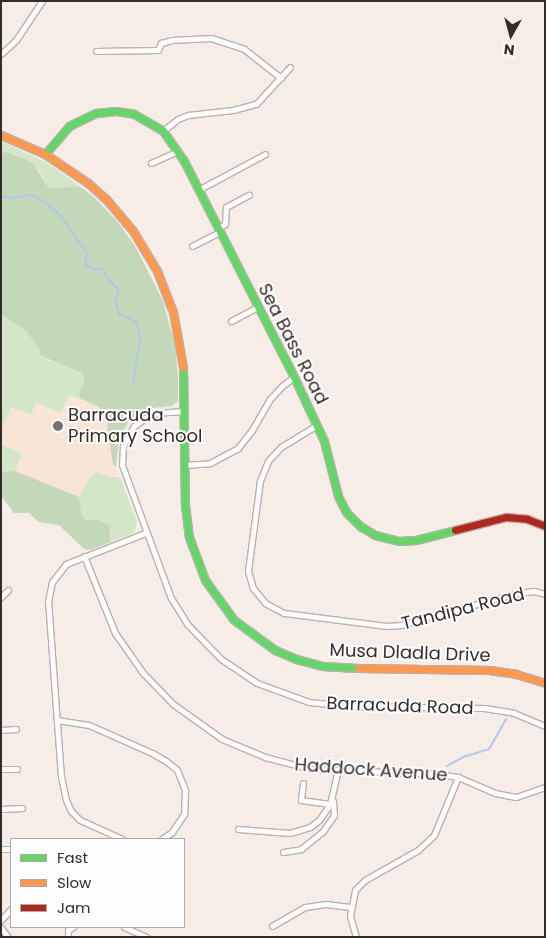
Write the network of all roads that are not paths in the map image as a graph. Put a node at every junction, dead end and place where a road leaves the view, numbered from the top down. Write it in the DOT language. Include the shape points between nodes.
graph roads {
  1 [pos="42,1"];
  2 [pos="96,51"];
  3 [pos="1,54"];
  4 [pos="290,68"];
  5 [pos="281,78"];
  6 [pos="163,131"];
  7 [pos="1,135"];
  8 [pos="178,151"];
  9 [pos="45,154"];
  10 [pos="265,154"];
  11 [pos="151,163"];
  12 [pos="198,190"];
  13 [pos="248,195"];
  14 [pos="219,230"];
  15 [pos="192,246"];
  16 [pos="256,307"];
  17 [pos="231,320"];
  18 [pos="294,378"];
  19 [pos="184,411"];
  20 [pos="317,425"];
  21 [pos="184,466"];
  22 [pos="545,526"];
  23 [pos="145,533"];
  24 [pos="84,556"];
  25 [pos="8,590"];
  26 [pos="545,594"];
  27 [pos="1,597"];
  28 [pos="545,683"];
  29 [pos="57,720"];
  30 [pos="545,726"];
  31 [pos="16,729"];
  32 [pos="1,730"];
  33 [pos="1,769"];
  34 [pos="17,769"];
  35 [pos="338,770"];
  36 [pos="458,777"];
  37 [pos="303,782"];
  38 [pos="545,787"];
  39 [pos="333,798"];
  40 [pos="330,804"];
  41 [pos="22,808"];
  42 [pos="1,809"];
  43 [pos="238,829"];
  44 [pos="120,838"];
  45 [pos="163,838"];
  46 [pos="283,852"];
  47 [pos="350,907"];
  48 [pos="10,910"];
  49 [pos="1,920"];
  50 [pos="272,926"];
  51 [pos="1,928"];
  52 [pos="69,928"];
  53 [pos="126,928"];
  54 [pos="8,937"];
  55 [pos="68,937"];
  56 [pos="146,937"];
  57 [pos="356,937"];
  1 -- 3 [label="street" via="16,40"];
  2 -- 5 [label="street" via="158,50 160,44 172,40 211,38 244,49"];
  4 -- 5 [label="street"];
  5 -- 6 [label="street" via="256,104 188,115"];
  6 -- 8 [label="street, Sea Bass Road"];
  6 -- 9 [label="street, Sea Bass Road" via="134,114 116,111 96,113 69,126"];
  7 -- 9 [label="street, Musa Dladla Drive"];
  8 -- 11 [label="street"];
  8 -- 12 [label="street, Sea Bass Road"];
  9 -- 19 [label="street, Musa Dladla Drive" via="69,168 106,199 133,231 153,264 168,297 180,340"];
  10 -- 12 [label="street"];
  12 -- 14 [label="street, Sea Bass Road"];
  13 -- 14 [label="street" via="226,207 225,224"];
  14 -- 15 [label="street"];
  14 -- 16 [label="street, Sea Bass Road"];
  16 -- 17 [label="street"];
  16 -- 18 [label="street, Sea Bass Road"];
  18 -- 20 [label="street, Sea Bass Road"];
  18 -- 21 [label="street" via="269,400 238,448 219,460"];
  19 -- 21 [label="street, Musa Dladla Drive"];
  19 -- 23 [label="street, Barracuda Road" via="158,413 144,418 134,426 123,446 124,474"];
  20 -- 22 [label="street, Sea Bass Road" via="342,503 352,519 375,535 392,540 416,540 506,517 527,519"];
  20 -- 26 [label="street, Tandipa Road" via="281,447 268,461 260,480 248,571 253,588 265,603 284,613 386,626 401,625 517,593 534,591"];
  21 -- 28 [label="street, Musa Dladla Drive" via="186,522 199,568 214,596 228,613 267,645 296,659 322,666 489,670"];
  23 -- 24 [label="street"];
  23 -- 30 [label="street, Barracuda Road" via="166,588 187,624 221,659 257,683 286,695 322,704 484,708 514,713"];
  24 -- 29 [label="street" via="62,567 49,591"];
  24 -- 35 [label="street, Haddock Avenue" via="115,633 143,673 173,704 206,729 243,749 292,765"];
  25 -- 27 [label="street"];
  29 -- 44 [label="street" via="63,791 71,811 85,823"];
  29 -- 45 [label="street" via="89,725 152,753 177,770 185,790 184,814 172,832"];
  31 -- 32 [label="street"];
  33 -- 34 [label="street"];
  35 -- 36 [label="street, Haddock Avenue"];
  35 -- 39 [label="street"];
  36 -- 38 [label="street, Haddock Avenue" via="506,796 526,795"];
  36 -- 47 [label="street" via="434,835 407,857 365,880 355,890"];
  37 -- 40 [label="street" via="301,799"];
  39 -- 40 [label="street"];
  39 -- 46 [label="street" via="334,815 323,831 301,849"];
  40 -- 43 [label="street" via="319,820 301,831"];
  41 -- 42 [label="street"];
  47 -- 50 [label="street" via="326,904 305,907"];
  47 -- 57 [label="street"];
  48 -- 49 [label="street"];
  51 -- 54 [label="street"];
  52 -- 55 [label="street"];
  53 -- 56 [label="street"];
}
